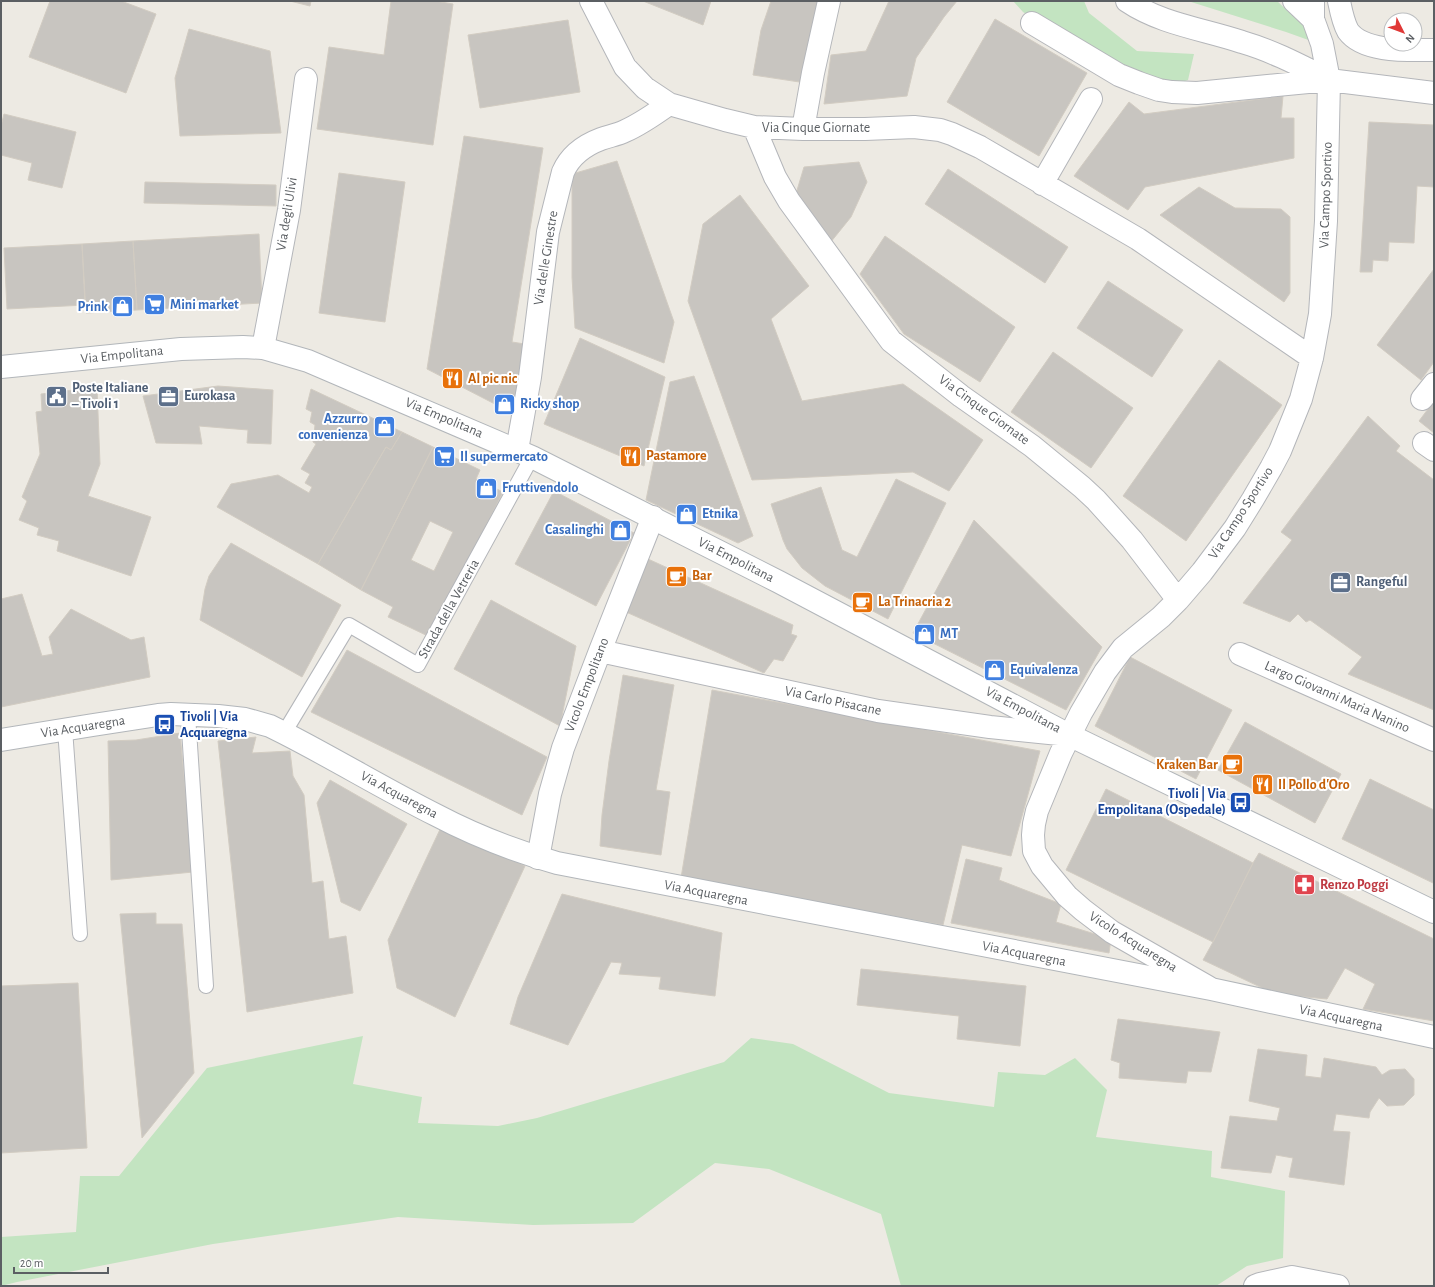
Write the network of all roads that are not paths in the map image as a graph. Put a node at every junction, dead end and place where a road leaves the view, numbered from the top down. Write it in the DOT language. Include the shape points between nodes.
graph roads {
  1 [pos="591,1"];
  2 [pos="830,1"];
  3 [pos="1127,1"];
  4 [pos="1294,1"];
  5 [pos="1339,1"];
  6 [pos="1313,10"];
  7 [pos="1032,23"];
  8 [pos="1434,50"];
  9 [pos="306,79"];
  10 [pos="1329,80"];
  11 [pos="1434,93"];
  12 [pos="1091,99"];
  13 [pos="669,104"];
  14 [pos="754,127"];
  15 [pos="803,129"];
  16 [pos="1042,184"];
  17 [pos="264,348"];
  18 [pos="1312,358"];
  19 [pos="1,367"];
  20 [pos="525,453"];
  21 [pos="653,517"];
  22 [pos="1178,600"];
  23 [pos="600,651"];
  24 [pos="1240,654"];
  25 [pos="188,715"];
  26 [pos="65,730"];
  27 [pos="284,733"];
  28 [pos="1070,735"];
  29 [pos="1,740"];
  30 [pos="1434,740"];
  31 [pos="538,858"];
  32 [pos="1434,912"];
  33 [pos="80,934"];
  34 [pos="206,986"];
  35 [pos="1211,989"];
  36 [pos="1434,1037"];
  37 [pos="1255,1286"];
  38 [pos="1338,1286"];
  1 -- 13 [label="street" via="626,67 645,88"];
  2 -- 15 [label="street" via="812,73"];
  3 -- 10 [label="street" via="1168,21 1264,49"];
  4 -- 6 [label="street"];
  5 -- 8 [label="street" via="1346,27 1362,42 1385,48"];
  6 -- 10 [label="street, Via Campo Sportivo"];
  7 -- 10 [label="street" via="1119,75 1159,90 1197,94"];
  9 -- 17 [label="street, Via degli Ulivi" via="288,210"];
  10 -- 11 [label="street"];
  10 -- 18 [label="street, Via Campo Sportivo" via="1322,298"];
  12 -- 16 [label="street"];
  13 -- 14 [label="street"];
  13 -- 20 [label="street, Via delle Ginestre" via="623,133 601,139 579,152 566,164 548,232 530,377"];
  14 -- 15 [label="street, Via Cinque Giornate"];
  14 -- 22 [label="street, Via Cinque Giornate" via="789,201 891,341 961,396 1032,446 1082,487 1124,531"];
  15 -- 16 [label="street, Via Cinque Giornate" via="914,127 940,130 966,140"];
  16 -- 18 [label="street, Via Cinque Giornate" via="1138,239"];
  17 -- 19 [label="street, Via Empolitana" via="181,349"];
  17 -- 20 [label="street, Via Empolitana" via="330,370"];
  18 -- 22 [label="street, Via Campo Sportivo" via="1296,413 1254,499 1202,572"];
  20 -- 21 [label="street, Via Empolitana"];
  20 -- 27 [label="lane, Strada della Vetreria" via="418,665 349,625"];
  21 -- 23 [label="street, Vicolo Empolitano"];
  21 -- 28 [label="street, Via Empolitana"];
  22 -- 28 [label="street, Via Campo Sportivo" via="1123,648 1113,660"];
  23 -- 28 [label="street, Via Carlo Pisacane" via="878,711"];
  23 -- 31 [label="street, Vicolo Empolitano" via="556,770"];
  24 -- 30 [label="street, Largo Giovanni Maria Nanino"];
  25 -- 26 [label="street, Via Acquaregna" via="158,715"];
  25 -- 27 [label="street, Via Acquaregna" via="245,719"];
  25 -- 34 [label="lane"];
  26 -- 29 [label="street, Via Acquaregna"];
  26 -- 33 [label="lane"];
  27 -- 31 [label="street, Via Acquaregna" via="437,816"];
  28 -- 32 [label="street, Via Empolitana"];
  28 -- 35 [label="street, Vicolo Acquaregna" via="1037,811 1034,824 1034,851 1042,866 1067,896 1112,932"];
  31 -- 35 [label="street, Via Acquaregna" via="584,869"];
  35 -- 36 [label="street, Via Acquaregna"];
  37 -- 38 [label="street" via="1292,1278"];
}
